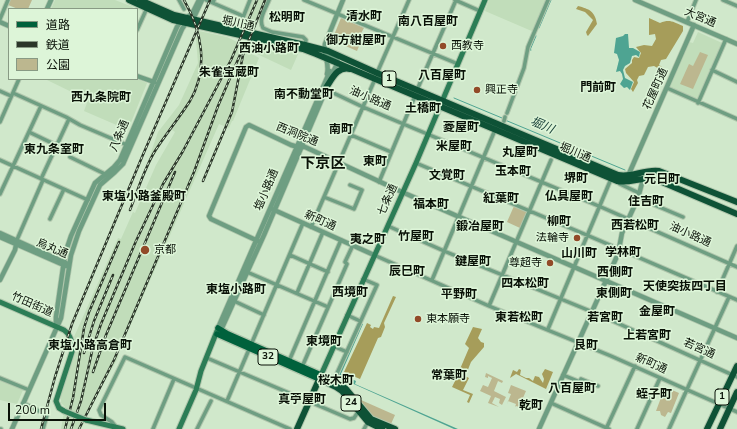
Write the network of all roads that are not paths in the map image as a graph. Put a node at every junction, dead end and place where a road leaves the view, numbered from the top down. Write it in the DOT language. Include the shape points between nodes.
graph roads {
  1 [pos="8,0"];
  2 [pos="129,0"];
  3 [pos="140,0"];
  4 [pos="179,0"];
  5 [pos="199,0"];
  6 [pos="202,0"];
  7 [pos="206,0"];
  8 [pos="250,0"];
  9 [pos="269,0"];
  10 [pos="304,0"];
  11 [pos="343,0"];
  12 [pos="409,0"];
  13 [pos="456,0"];
  14 [pos="485,0"];
  15 [pos="548,0"];
  16 [pos="634,0"];
  17 [pos="696,0"];
  18 [pos="723,0"];
  19 [pos="213,1"];
  20 [pos="737,6"];
  21 [pos="147,8"];
  22 [pos="184,9"];
  23 [pos="480,11"];
  24 [pos="338,14"];
  25 [pos="243,16"];
  26 [pos="167,17"];
  27 [pos="186,20"];
  28 [pos="0,21"];
  29 [pos="687,22"];
  30 [pos="240,25"];
  31 [pos="694,25"];
  32 [pos="138,28"];
  33 [pos="175,31"];
  34 [pos="393,37"];
  35 [pos="726,39"];
  36 [pos="737,44"];
  37 [pos="304,47"];
  38 [pos="324,50"];
  39 [pos="318,54"];
  40 [pos="433,54"];
  41 [pos="326,57"];
  42 [pos="336,59"];
  43 [pos="458,64"];
  44 [pos="712,70"];
  45 [pos="138,76"];
  46 [pos="376,76"];
  47 [pos="19,80"];
  48 [pos="737,82"];
  49 [pos="155,83"];
  50 [pos="324,88"];
  51 [pos="667,88"];
  52 [pos="0,91"];
  53 [pos="416,93"];
  54 [pos="12,95"];
  55 [pos="698,103"];
  56 [pos="441,104"];
  57 [pos="41,106"];
  58 [pos="363,107"];
  59 [pos="505,117"];
  60 [pos="68,119"];
  61 [pos="737,119"];
  62 [pos="0,122"];
  63 [pos="404,124"];
  64 [pos="495,130"];
  65 [pos="29,132"];
  66 [pos="427,134"];
  67 [pos="351,135"];
  68 [pos="56,145"];
  69 [pos="128,146"];
  70 [pos="298,147"];
  71 [pos="391,152"];
  72 [pos="553,155"];
  73 [pos="70,157"];
  74 [pos="484,158"];
  75 [pos="0,160"];
  76 [pos="635,161"];
  77 [pos="338,163"];
  78 [pos="416,163"];
  79 [pos="13,166"];
  80 [pos="642,172"];
  81 [pos="107,175"];
  82 [pos="628,176"];
  83 [pos="644,178"];
  84 [pos="42,180"];
  85 [pos="614,180"];
  86 [pos="379,182"];
  87 [pos="541,182"];
  88 [pos="350,185"];
  89 [pos="472,186"];
  90 [pos="64,189"];
  91 [pos="402,192"];
  92 [pos="0,194"];
  93 [pos="638,195"];
  94 [pos="324,197"];
  95 [pos="89,201"];
  96 [pos="737,202"];
  97 [pos="600,207"];
  98 [pos="272,209"];
  99 [pos="529,211"];
  100 [pos="737,214"];
  101 [pos="459,217"];
  102 [pos="683,217"];
  103 [pos="50,219"];
  104 [pos="628,219"];
  105 [pos="303,223"];
  106 [pos="388,226"];
  107 [pos="311,227"];
  108 [pos="323,232"];
  109 [pos="0,233"];
  110 [pos="588,235"];
  111 [pos="0,237"];
  112 [pos="341,240"];
  113 [pos="258,241"];
  114 [pos="516,241"];
  115 [pos="16,243"];
  116 [pos="353,245"];
  117 [pos="737,246"];
  118 [pos="619,249"];
  119 [pos="444,251"];
  120 [pos="374,254"];
  121 [pos="290,255"];
  122 [pos="64,263"];
  123 [pos="309,264"];
  124 [pos="730,264"];
  125 [pos="574,266"];
  126 [pos="737,267"];
  127 [pos="69,268"];
  128 [pos="247,272"];
  129 [pos="328,272"];
  130 [pos="502,275"];
  131 [pos="364,279"];
  132 [pos="0,280"];
  133 [pos="432,280"];
  134 [pos="606,280"];
  135 [pos="277,284"];
  136 [pos="717,292"];
  137 [pos="297,293"];
  138 [pos="729,297"];
  139 [pos="560,299"];
  140 [pos="737,300"];
  141 [pos="234,301"];
  142 [pos="315,301"];
  143 [pos="0,302"];
  144 [pos="489,306"];
  145 [pos="328,307"];
  146 [pos="591,313"];
  147 [pos="264,314"];
  148 [pos="347,315"];
  149 [pos="360,321"];
  150 [pos="56,326"];
  151 [pos="715,329"];
  152 [pos="548,330"];
  153 [pos="218,331"];
  154 [pos="737,338"];
  155 [pos="578,342"];
  156 [pos="250,346"];
  157 [pos="334,346"];
  158 [pos="347,352"];
  159 [pos="207,358"];
  160 [pos="701,360"];
  161 [pos="289,361"];
  162 [pos="635,366"];
  163 [pos="737,366"];
  164 [pos="302,367"];
  165 [pos="239,371"];
  166 [pos="563,375"];
  167 [pos="735,376"];
  168 [pos="320,377"];
  169 [pos="0,378"];
  170 [pos="660,378"];
  171 [pos="174,379"];
  172 [pos="334,380"];
  173 [pos="598,386"];
  174 [pos="197,388"];
  175 [pos="29,390"];
  176 [pos="687,390"];
  177 [pos="737,392"];
  178 [pos="212,398"];
  179 [pos="227,401"];
  180 [pos="309,402"];
  181 [pos="23,403"];
  182 [pos="550,403"];
  183 [pos="719,404"];
  184 [pos="730,408"];
  185 [pos="358,412"];
  186 [pos="737,412"];
  187 [pos="368,419"];
  188 [pos="116,427"];
  189 [pos="12,429"];
  190 [pos="43,429"];
  191 [pos="123,429"];
  192 [pos="153,429"];
  193 [pos="178,429"];
  194 [pos="197,429"];
  195 [pos="290,429"];
  196 [pos="297,429"];
  197 [pos="364,429"];
  198 [pos="382,429"];
  199 [pos="395,429"];
  200 [pos="539,429"];
  201 [pos="607,429"];
  202 [pos="637,429"];
  203 [pos="669,429"];
  204 [pos="707,429"];
  205 [pos="720,429"];
  1 -- 28 [label="street"];
  2 -- 21 [label="highway, 1"];
  3 -- 27 [label="highway, 1"];
  4 -- 22 [label="street"];
  5 -- 27 [label="street, 八条通"];
  6 -- 27 [label="street, 八条通" via="197,12"];
  7 -- 19 [label="street"];
  8 -- 25 [label="street"];
  9 -- 37 [label="street" via="261,20 263,28 303,37 306,40"];
  10 -- 24 [label="street"];
  11 -- 24 [label="street"];
  12 -- 34 [label="street"];
  13 -- 23 [label="street"];
  13 -- 40 [label="street"];
  14 -- 23 [label="main road, 七条通"];
  15 -- 59 [label="street" via="528,47 524,68"];
  16 -- 29 [label="street, 大宮通"];
  17 -- 29 [label="street"];
  18 -- 20 [label="street"];
  19 -- 25 [label="street"];
  21 -- 26 [label="highway, 1"];
  21 -- 32 [label="street"];
  23 -- 43 [label="main road, 七条通"];
  24 -- 34 [label="street"];
  24 -- 38 [label="street"];
  25 -- 30 [label="street"];
  26 -- 27 [label="highway, 1"];
  26 -- 33 [label="street"];
  27 -- 33 [label="street, 八条通"];
  27 -- 37 [label="highway, 堀川通 / 1"];
  27 -- 49 [label="street, 八条通"];
  29 -- 31 [label="street, 大宮通"];
  31 -- 35 [label="street, 大宮通"];
  31 -- 51 [label="street, 花屋町通"];
  33 -- 49 [label="street, 八条通"];
  34 -- 40 [label="street"];
  34 -- 46 [label="street"];
  35 -- 36 [label="street, 大宮通"];
  35 -- 44 [label="street"];
  37 -- 38 [label="highway, 堀川通 / 1"];
  37 -- 39 [label="highway, 堀川通 / 1"];
  38 -- 39 [label="street"];
  38 -- 41 [label="street"];
  38 -- 42 [label="highway, 堀川通 / 1"];
  39 -- 41 [label="highway, 堀川通 / 1"];
  40 -- 43 [label="street"];
  40 -- 53 [label="street"];
  41 -- 42 [label="highway, 堀川通 / 1"];
  41 -- 50 [label="street" via="328,70"];
  42 -- 46 [label="highway, 堀川通 / 1"];
  42 -- 46 [label="highway, 堀川通 / 1" via="352,68"];
  42 -- 50 [label="street, 塩小路通"];
  43 -- 56 [label="main road, 七条通"];
  44 -- 48 [label="street"];
  44 -- 55 [label="street"];
  45 -- 49 [label="street"];
  46 -- 50 [label="highway, 1" via="371,79 349,69 343,69 335,73"];
  46 -- 53 [label="highway, 堀川通 / 1"];
  46 -- 58 [label="street"];
  47 -- 54 [label="street"];
  49 -- 69 [label="street, 八条通"];
  50 -- 58 [label="street, 油小路通"];
  50 -- 70 [label="street, 塩小路通"];
  51 -- 55 [label="street"];
  51 -- 76 [label="street, 花屋町通"];
  52 -- 54 [label="street"];
  53 -- 56 [label="highway, 堀川通 / 1"];
  53 -- 63 [label="street"];
  54 -- 57 [label="street"];
  54 -- 62 [label="street"];
  55 -- 61 [label="street"];
  56 -- 64 [label="highway, 堀川通 / 1"];
  56 -- 66 [label="main road, 七条通"];
  56 -- 72 [label="highway, 堀川通 / 1"];
  57 -- 60 [label="street"];
  57 -- 65 [label="street"];
  58 -- 63 [label="street, 油小路通"];
  58 -- 67 [label="street"];
  60 -- 68 [label="street"];
  60 -- 69 [label="street"];
  63 -- 66 [label="street, 油小路通"];
  63 -- 71 [label="street"];
  64 -- 72 [label="highway, 堀川通 / 1"];
  64 -- 74 [label="street"];
  65 -- 68 [label="street"];
  65 -- 79 [label="street"];
  66 -- 74 [label="street, 油小路通"];
  66 -- 78 [label="main road, 七条通"];
  67 -- 71 [label="street"];
  67 -- 77 [label="street"];
  68 -- 84 [label="street"];
  69 -- 81 [label="street, 八条通" via="123,164 115,172"];
  70 -- 77 [label="street, 西洞院通"];
  70 -- 98 [label="street, 塩小路通"];
  70 -- 113 [label="street, 西洞院通" via="251,125 246,127 209,215 211,219"];
  71 -- 86 [label="street"];
  72 -- 82 [label="highway, 堀川通 / 1"];
  72 -- 85 [label="highway, 堀川通 / 1"];
  72 -- 87 [label="street"];
  73 -- 81 [label="street"];
  74 -- 87 [label="street, 油小路通"];
  74 -- 89 [label="street"];
  75 -- 79 [label="street"];
  76 -- 80 [label="street" via="635,167"];
  76 -- 82 [label="street, 花屋町通"];
  77 -- 86 [label="street, 西洞院通"];
  77 -- 94 [label="street"];
  78 -- 89 [label="street"];
  78 -- 91 [label="main road, 七条通"];
  79 -- 84 [label="street"];
  79 -- 92 [label="street"];
  80 -- 82 [label="highway, 堀川通 / 1"];
  80 -- 96 [label="highway, 堀川通 / 1" via="653,170 668,174"];
  81 -- 95 [label="street, 八条通"];
  83 -- 85 [label="highway, 堀川通 / 1" via="628,182"];
  83 -- 93 [label="street"];
  83 -- 100 [label="highway, 堀川通 / 1" via="657,180"];
  84 -- 90 [label="street"];
  84 -- 115 [label="street"];
  85 -- 93 [label="street"];
  85 -- 97 [label="street"];
  86 -- 91 [label="street, 西洞院通"];
  87 -- 97 [label="street, 油小路通"];
  87 -- 99 [label="street"];
  88 -- 94 [label="street" via="362,190 354,209"];
  89 -- 99 [label="street"];
  89 -- 101 [label="street"];
  90 -- 95 [label="street"];
  90 -- 103 [label="street"];
  91 -- 101 [label="street, 西洞院通"];
  91 -- 106 [label="main road, 七条通"];
  93 -- 102 [label="street"];
  93 -- 104 [label="street"];
  94 -- 107 [label="street"];
  95 -- 122 [label="street, 八条通" via="69,242"];
  95 -- 127 [label="street, 八条通" via="74,244"];
  97 -- 104 [label="street, 油小路通"];
  97 -- 110 [label="street"];
  98 -- 105 [label="street, 新町通"];
  98 -- 113 [label="street, 塩小路通"];
  99 -- 110 [label="street"];
  99 -- 114 [label="street"];
  101 -- 114 [label="street, 西洞院通"];
  101 -- 119 [label="street"];
  104 -- 118 [label="street"];
  104 -- 124 [label="street, 油小路通"];
  105 -- 107 [label="street, 新町通"];
  105 -- 121 [label="street"];
  106 -- 119 [label="street, 若宮通"];
  106 -- 120 [label="main road, 七条通"];
  107 -- 108 [label="street, 新町通"];
  108 -- 112 [label="street, 新町通"];
  108 -- 123 [label="street"];
  109 -- 115 [label="street, 烏丸通"];
  110 -- 118 [label="street"];
  110 -- 125 [label="street"];
  111 -- 115 [label="street, 烏丸通"];
  112 -- 116 [label="street, 新町通"];
  112 -- 129 [label="street"];
  113 -- 128 [label="street, 塩小路通"];
  113 -- 153 [label="street, 塩小路通"];
  114 -- 125 [label="street, 西洞院通"];
  114 -- 130 [label="street"];
  115 -- 122 [label="street, 烏丸通"];
  115 -- 132 [label="street"];
  116 -- 120 [label="street, 新町通"];
  116 -- 145 [label="street"];
  117 -- 124 [label="street"];
  118 -- 134 [label="street"];
  118 -- 136 [label="street"];
  119 -- 130 [label="street, 若宮通"];
  119 -- 133 [label="street"];
  120 -- 131 [label="main road, 七条通"];
  120 -- 133 [label="street, 新町通"];
  121 -- 123 [label="street"];
  121 -- 135 [label="street"];
  122 -- 127 [label="street, 烏丸通"];
  122 -- 150 [label="street, 八条通"];
  123 -- 129 [label="street"];
  123 -- 137 [label="street"];
  124 -- 126 [label="street, 油小路通"];
  124 -- 136 [label="street"];
  125 -- 134 [label="street, 西洞院通"];
  125 -- 139 [label="street"];
  127 -- 150 [label="street, 八条通" via="61,318"];
  128 -- 135 [label="street"];
  128 -- 141 [label="street, 塩小路通"];
  129 -- 142 [label="street"];
  130 -- 139 [label="street, 若宮通"];
  130 -- 144 [label="street"];
  131 -- 148 [label="main road, 七条通"];
  131 -- 149 [label="street" via="377,284"];
  133 -- 144 [label="street, 新町通"];
  134 -- 146 [label="street"];
  134 -- 151 [label="street, 西洞院通"];
  135 -- 137 [label="street"];
  135 -- 147 [label="street"];
  136 -- 138 [label="street"];
  137 -- 142 [label="street"];
  138 -- 140 [label="street"];
  138 -- 151 [label="street"];
  139 -- 146 [label="street, 若宮通"];
  139 -- 152 [label="street"];
  141 -- 147 [label="street"];
  141 -- 153 [label="street, 塩小路通"];
  142 -- 145 [label="street"];
  142 -- 161 [label="street"];
  143 -- 150 [label="main road, 竹田街道"];
  144 -- 152 [label="street, 新町通"];
  145 -- 164 [label="street"];
  146 -- 155 [label="street"];
  146 -- 160 [label="street, 若宮通"];
  147 -- 156 [label="street"];
  148 -- 149 [label="street"];
  148 -- 157 [label="main road, 七条通"];
  149 -- 158 [label="street"];
  150 -- 175 [label="street, 八条通"];
  150 -- 188 [label="main road, 竹田街道, bridge" via="68,333 73,348 56,399 57,406 86,420"];
  151 -- 154 [label="street, 西洞院通"];
  151 -- 160 [label="street"];
  152 -- 155 [label="street, 新町通"];
  153 -- 156 [label="main road, 32"];
  153 -- 159 [label="main road, 塩小路通"];
  155 -- 162 [label="street, 新町通"];
  155 -- 166 [label="street"];
  156 -- 161 [label="main road, 32"];
  156 -- 165 [label="street"];
  156 -- 168 [label="main road, 32"];
  157 -- 158 [label="street"];
  157 -- 168 [label="main road, 七条通"];
  158 -- 172 [label="street"];
  159 -- 165 [label="street"];
  159 -- 174 [label="main road, 塩小路通"];
  160 -- 167 [label="street, 若宮通"];
  160 -- 176 [label="street"];
  161 -- 164 [label="main road, 32"];
  162 -- 170 [label="street, 新町通"];
  162 -- 201 [label="street"];
  163 -- 167 [label="highway, 1"];
  164 -- 168 [label="main road, 32"];
  165 -- 179 [label="street"];
  165 -- 180 [label="street"];
  166 -- 173 [label="street"];
  166 -- 182 [label="street"];
  167 -- 183 [label="highway, 1"];
  168 -- 172 [label="highway, 24"];
  168 -- 180 [label="highway, 七条通"];
  168 -- 185 [label="highway, 24" via="342,391"];
  169 -- 175 [label="street"];
  170 -- 176 [label="street, 新町通"];
  170 -- 202 [label="street"];
  171 -- 174 [label="street"];
  171 -- 188 [label="street" via="125,357 99,410 101,415"];
  171 -- 192 [label="street"];
  172 -- 187 [label="highway, 24" via="346,389"];
  174 -- 178 [label="street"];
  174 -- 193 [label="main road, 塩小路通"];
  175 -- 181 [label="street, 八条通"];
  176 -- 183 [label="street, 新町通"];
  176 -- 203 [label="street"];
  177 -- 184 [label="highway, 1"];
  178 -- 179 [label="street"];
  178 -- 194 [label="street"];
  179 -- 195 [label="street"];
  180 -- 185 [label="street" via="350,420"];
  180 -- 196 [label="highway, 七条通"];
  181 -- 189 [label="street, 八条通"];
  181 -- 190 [label="street" via="47,415"];
  182 -- 200 [label="street"];
  182 -- 201 [label="street"];
  183 -- 184 [label="street, 新町通"];
  183 -- 204 [label="highway, 1"];
  184 -- 186 [label="street, 新町通"];
  184 -- 205 [label="highway, 1"];
  185 -- 187 [label="highway, 24"];
  187 -- 197 [label="street"];
  187 -- 198 [label="highway, 24"];
  187 -- 199 [label="highway, 24"];
  188 -- 191 [label="main road"];
}
